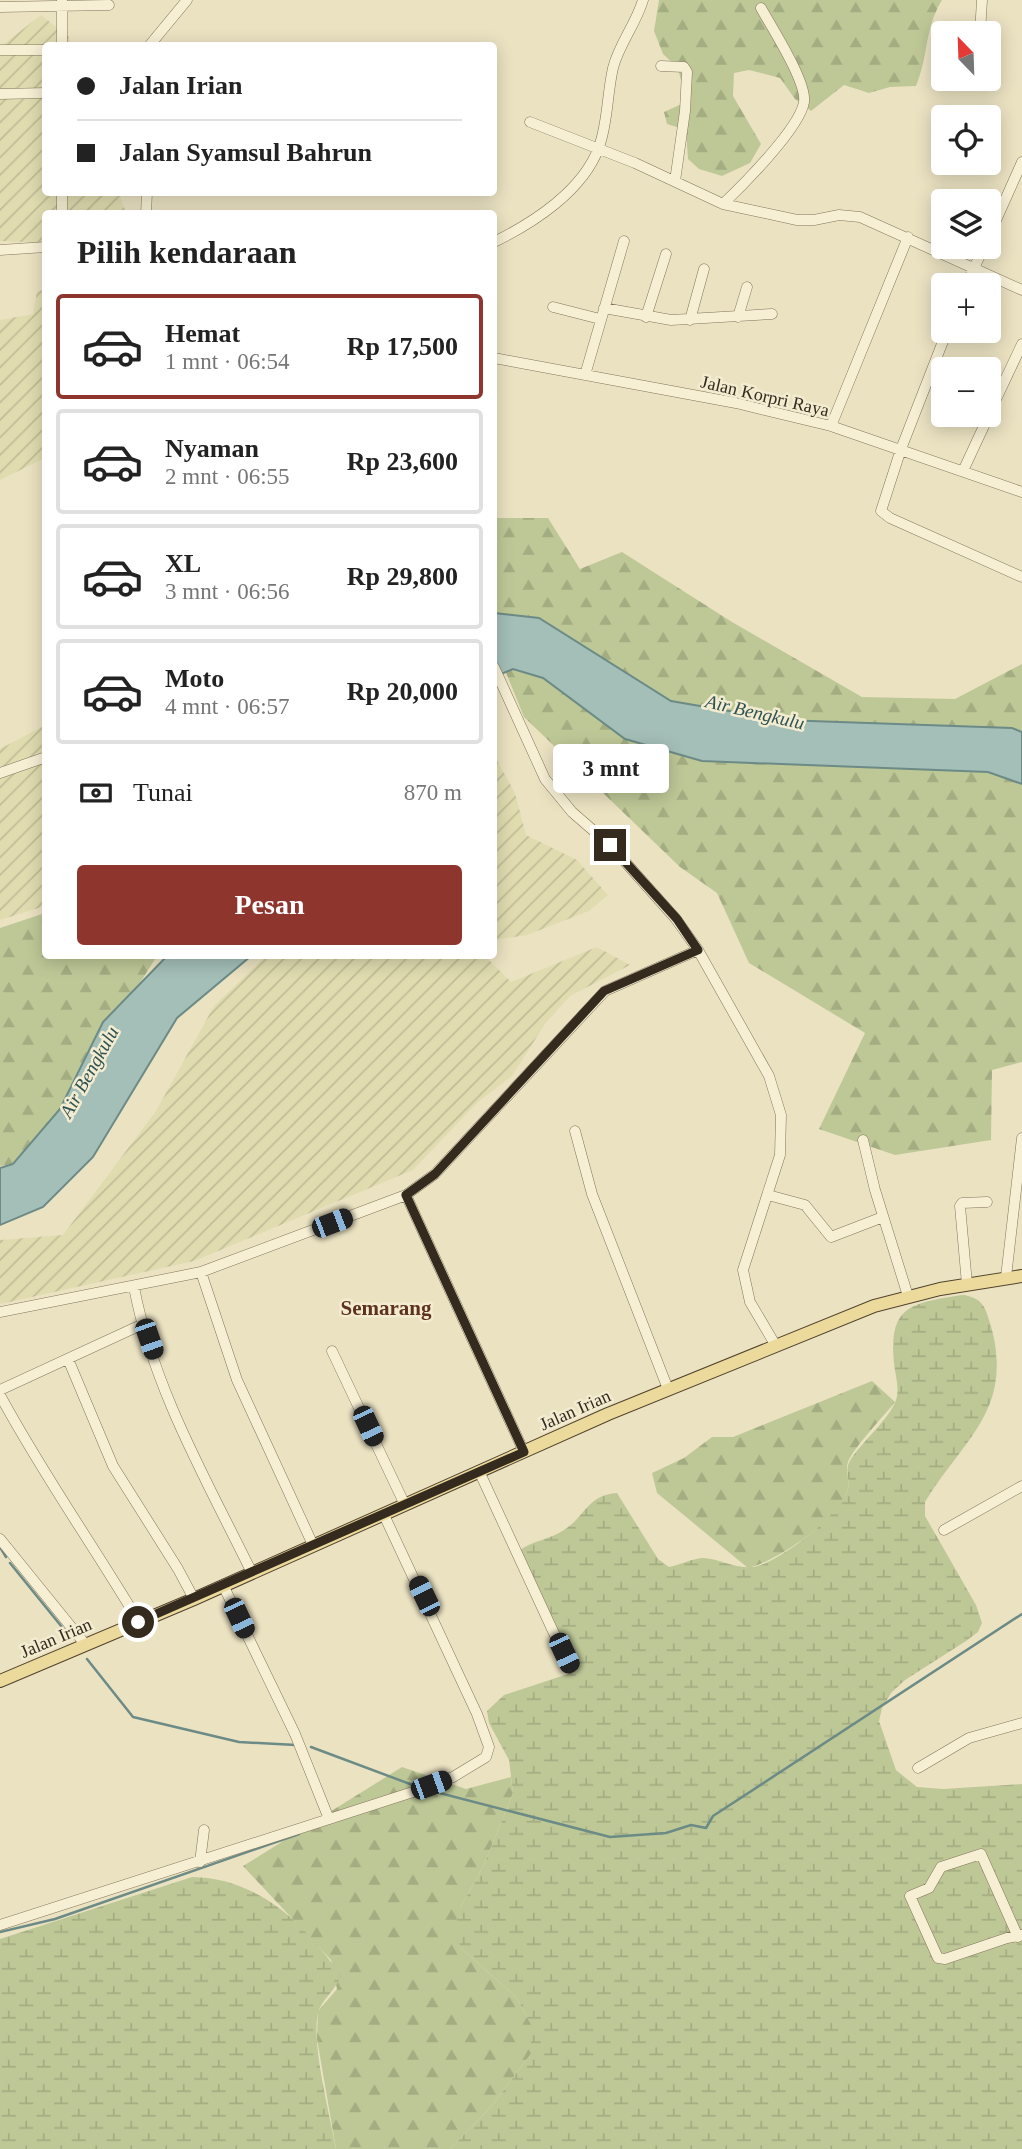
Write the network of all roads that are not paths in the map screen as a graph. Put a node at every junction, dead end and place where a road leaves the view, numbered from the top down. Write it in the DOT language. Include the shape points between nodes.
graph roads {
  1 [pos="187,0"];
  2 [pos="643,0"];
  3 [pos="982,0"];
  4 [pos="62,4"];
  5 [pos="109,5"];
  6 [pos="0,7"];
  7 [pos="761,8"];
  8 [pos="981,21"];
  9 [pos="62,42"];
  10 [pos="152,42"];
  11 [pos="0,50"];
  12 [pos="42,50"];
  13 [pos="662,66"];
  14 [pos="42,93"];
  15 [pos="0,94"];
  16 [pos="530,122"];
  17 [pos="599,148"];
  18 [pos="1022,162"];
  19 [pos="674,181"];
  20 [pos="723,204"];
  21 [pos="1001,209"];
  22 [pos="908,237"];
  23 [pos="497,240"];
  24 [pos="624,241"];
  25 [pos="42,247"];
  26 [pos="0,250"];
  27 [pos="666,254"];
  28 [pos="978,259"];
  29 [pos="704,269"];
  30 [pos="973,270"];
  31 [pos="972,273"];
  32 [pos="747,286"];
  33 [pos="1022,290"];
  34 [pos="553,307"];
  35 [pos="604,308"];
  36 [pos="772,314"];
  37 [pos="646,317"];
  38 [pos="738,317"];
  39 [pos="600,319"];
  40 [pos="690,320"];
  41 [pos="942,343"];
  42 [pos="1022,344"];
  43 [pos="497,359"];
  44 [pos="585,374"];
  45 [pos="1001,389"];
  46 [pos="831,426"];
  47 [pos="983,427"];
  48 [pos="901,449"];
  49 [pos="962,471"];
  50 [pos="1022,492"];
  51 [pos="1022,577"];
  52 [pos="497,674"];
  53 [pos="42,758"];
  54 [pos="0,773"];
  55 [pos="698,950"];
  56 [pos="575,1131"];
  57 [pos="1022,1138"];
  58 [pos="863,1140"];
  59 [pos="1020,1166"];
  60 [pos="406,1195"];
  61 [pos="768,1195"];
  62 [pos="987,1202"];
  63 [pos="883,1217"];
  64 [pos="201,1272"];
  65 [pos="1022,1276"];
  66 [pos="1006,1277"];
  67 [pos="967,1284"];
  68 [pos="134,1287"];
  69 [pos="908,1296"];
  70 [pos="0,1312"];
  71 [pos="144,1324"];
  72 [pos="776,1346"];
  73 [pos="332,1351"];
  74 [pos="68,1359"];
  75 [pos="668,1389"];
  76 [pos="0,1392"];
  77 [pos="524,1452"];
  78 [pos="480,1471"];
  79 [pos="1022,1486"];
  80 [pos="405,1505"];
  81 [pos="384,1514"];
  82 [pos="944,1530"];
  83 [pos="0,1539"];
  84 [pos="313,1545"];
  85 [pos="252,1573"];
  86 [pos="223,1585"];
  87 [pos="194,1599"];
  88 [pos="138,1622"];
  89 [pos="85,1644"];
  90 [pos="570,1668"];
  91 [pos="0,1681"];
  92 [pos="1022,1723"];
  93 [pos="918,1768"];
  94 [pos="329,1819"];
  95 [pos="204,1830"];
  96 [pos="200,1862"];
  97 [pos="0,1925"];
  98 [pos="1020,1936"];
  1 -- 10 [label="street"];
  2 -- 17 [label="street" via="613,68"];
  3 -- 8 [label="street"];
  4 -- 5 [label="street"];
  4 -- 6 [label="street"];
  4 -- 9 [label="street"];
  7 -- 20 [label="street" via="800,83 804,103 759,168"];
  11 -- 12 [label="street"];
  13 -- 19 [label="street" via="684,67 687,72"];
  14 -- 15 [label="street"];
  16 -- 17 [label="street"];
  17 -- 19 [label="street"];
  17 -- 23 [label="street" via="586,170 551,206"];
  18 -- 21 [label="street"];
  19 -- 20 [label="street"];
  20 -- 22 [label="street" via="797,220 852,216"];
  22 -- 30 [label="street"];
  22 -- 46 [label="street"];
  24 -- 35 [label="street"];
  25 -- 26 [label="street"];
  27 -- 37 [label="street"];
  28 -- 30 [label="street"];
  29 -- 40 [label="street"];
  30 -- 31 [label="street"];
  30 -- 33 [label="street"];
  32 -- 38 [label="street"];
  34 -- 39 [label="street"];
  35 -- 37 [label="street"];
  35 -- 39 [label="street"];
  36 -- 38 [label="street"];
  37 -- 40 [label="street"];
  38 -- 40 [label="street"];
  39 -- 44 [label="street"];
  41 -- 48 [label="street"];
  42 -- 45 [label="street"];
  43 -- 44 [label="street, Jalan Korpri Raya"];
  44 -- 46 [label="street, Jalan Korpri Raya"];
  46 -- 48 [label="street, Jalan Korpri Raya"];
  47 -- 49 [label="street"];
  48 -- 49 [label="street, Jalan Korpri Raya"];
  48 -- 51 [label="street" via="881,508 883,514"];
  49 -- 50 [label="street, Jalan Korpri Raya"];
  52 -- 55 [label="street" via="525,741 556,793 652,890"];
  53 -- 54 [label="street"];
  55 -- 60 [label="street" via="604,991 435,1174"];
  55 -- 61 [label="street" via="778,1097 780,1155"];
  56 -- 75 [label="street" via="592,1194"];
  57 -- 59 [label="street"];
  58 -- 63 [label="street"];
  59 -- 66 [label="street"];
  60 -- 64 [label="street"];
  60 -- 77 [label="street"];
  61 -- 63 [label="street" via="805,1205 831,1237"];
  61 -- 72 [label="street" via="743,1270 750,1302"];
  62 -- 67 [label="street" via="960,1206"];
  63 -- 69 [label="street"];
  64 -- 68 [label="street"];
  64 -- 84 [label="street" via="237,1380"];
  65 -- 66 [label="main road, Jalan Irian"];
  66 -- 67 [label="main road, Jalan Irian"];
  67 -- 69 [label="main road, Jalan Irian"];
  68 -- 70 [label="street"];
  68 -- 71 [label="street"];
  69 -- 72 [label="main road, Jalan Irian"];
  71 -- 74 [label="street"];
  71 -- 85 [label="street" via="173,1409"];
  72 -- 75 [label="main road, Jalan Irian"];
  73 -- 80 [label="street"];
  74 -- 76 [label="street"];
  74 -- 87 [label="street" via="113,1466"];
  75 -- 77 [label="main road, Jalan Irian"];
  76 -- 88 [label="street" via="43,1473"];
  77 -- 78 [label="main road, Jalan Irian"];
  78 -- 80 [label="main road, Jalan Irian"];
  78 -- 90 [label="street"];
  79 -- 82 [label="street"];
  80 -- 81 [label="main road, Jalan Irian"];
  81 -- 84 [label="main road, Jalan Irian"];
  81 -- 94 [label="street" via="489,1747 476,1766"];
  83 -- 89 [label="street"];
  84 -- 85 [label="main road, Jalan Irian"];
  85 -- 86 [label="main road, Jalan Irian"];
  86 -- 87 [label="main road, Jalan Irian"];
  86 -- 94 [label="street" via="295,1734"];
  87 -- 88 [label="main road, Jalan Irian"];
  88 -- 89 [label="main road, Jalan Irian"];
  89 -- 91 [label="main road, Jalan Irian"];
  92 -- 93 [label="street" via="969,1738"];
  94 -- 96 [label="street"];
  95 -- 96 [label="street"];
  96 -- 97 [label="street"];
  98 -- 98 [label="street" via="981,1854 941,1867 929,1888 910,1896 938,1958"];
}
